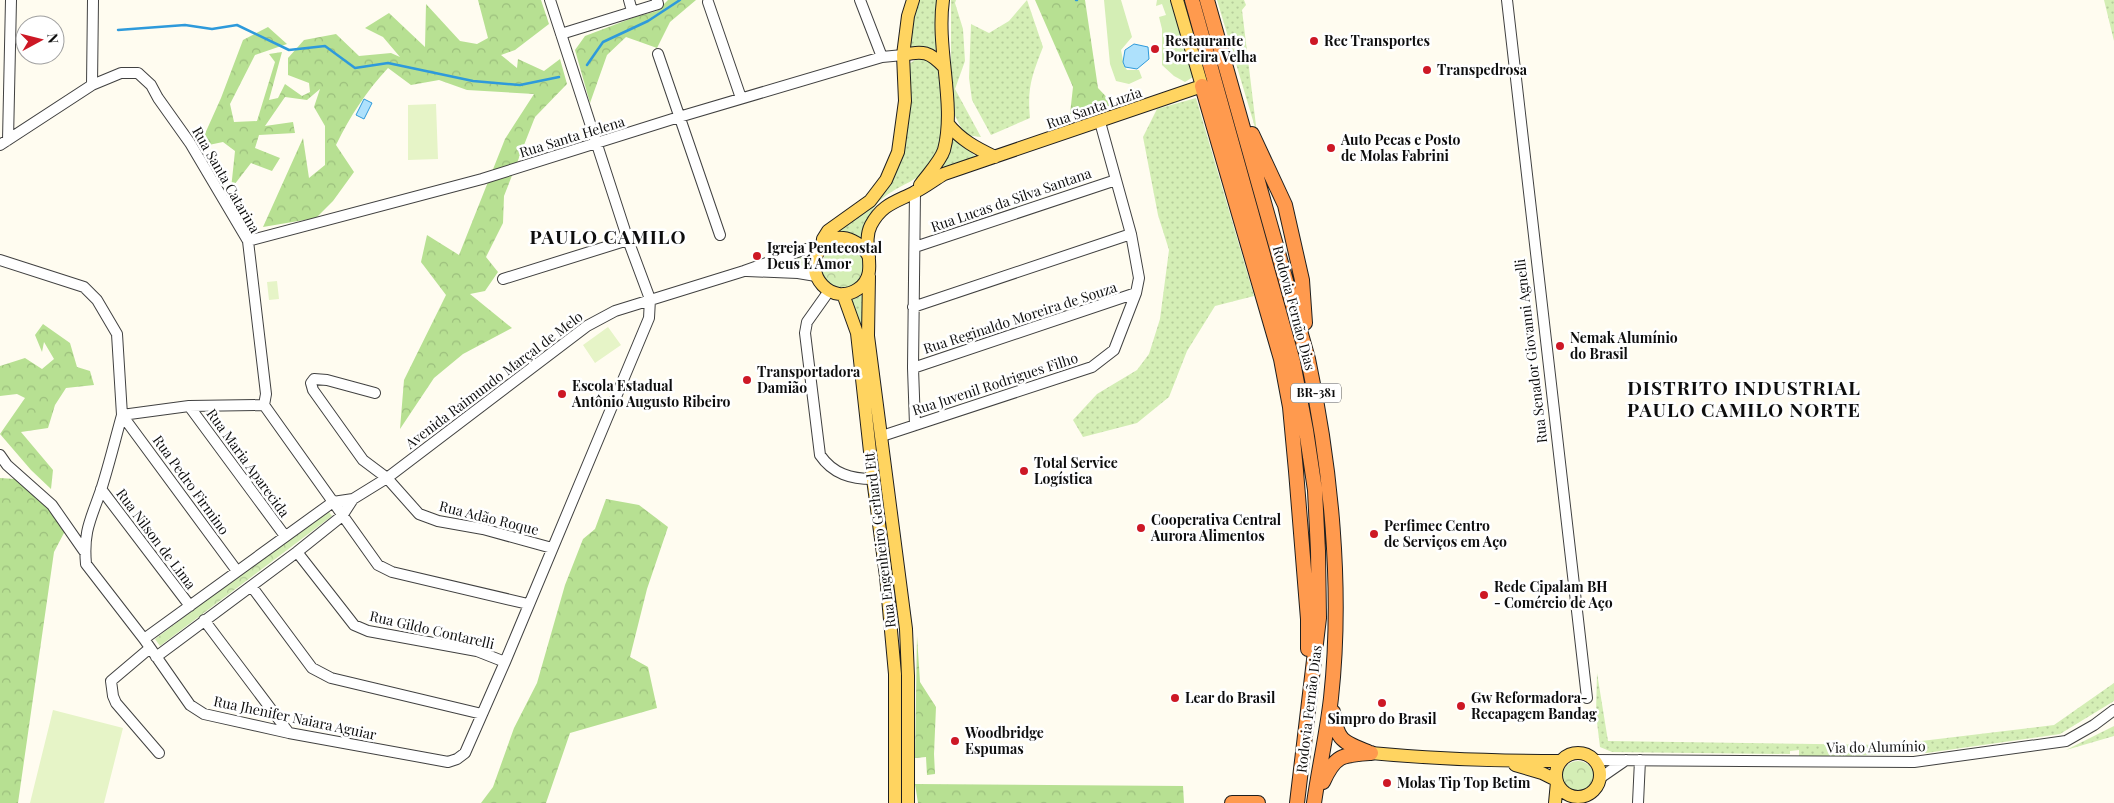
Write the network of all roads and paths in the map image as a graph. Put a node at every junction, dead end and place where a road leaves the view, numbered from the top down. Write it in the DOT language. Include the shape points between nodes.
graph roads {
  1 [pos="11,0"];
  2 [pos="93,0"];
  3 [pos="550,0"];
  4 [pos="629,0"];
  5 [pos="860,0"];
  6 [pos="914,0"];
  7 [pos="943,0"];
  8 [pos="1177,0"];
  9 [pos="1192,0"];
  10 [pos="1207,0"];
  11 [pos="1507,0"];
  12 [pos="658,2"];
  13 [pos="708,2"];
  14 [pos="632,11"];
  15 [pos="561,34"];
  16 [pos="658,54"];
  17 [pos="904,55"];
  18 [pos="882,57"];
  19 [pos="944,68"];
  20 [pos="92,85"];
  21 [pos="1202,86"];
  22 [pos="741,98"];
  23 [pos="679,117"];
  24 [pos="1100,122"];
  25 [pos="948,124"];
  26 [pos="4,142"];
  27 [pos="596,144"];
  28 [pos="995,157"];
  29 [pos="1116,180"];
  30 [pos="915,192"];
  31 [pos="720,234"];
  32 [pos="1131,234"];
  33 [pos="628,240"];
  34 [pos="248,242"];
  35 [pos="915,247"];
  36 [pos="819,250"];
  37 [pos="869,257"];
  38 [pos="0,260"];
  39 [pos="744,271"];
  40 [pos="869,275"];
  41 [pos="816,276"];
  42 [pos="503,279"];
  43 [pos="829,291"];
  44 [pos="1136,293"];
  45 [pos="843,294"];
  46 [pos="650,299"];
  47 [pos="913,307"];
  48 [pos="912,368"];
  49 [pos="375,393"];
  50 [pos="264,405"];
  51 [pos="189,406"];
  52 [pos="122,415"];
  53 [pos="915,425"];
  54 [pos="882,436"];
  55 [pos="0,455"];
  56 [pos="387,478"];
  57 [pos="873,479"];
  58 [pos="101,489"];
  59 [pos="353,499"];
  60 [pos="333,502"];
  61 [pos="342,516"];
  62 [pos="285,536"];
  63 [pos="552,548"];
  64 [pos="84,551"];
  65 [pos="297,552"];
  66 [pos="237,571"];
  67 [pos="252,587"];
  68 [pos="528,604"];
  69 [pos="190,606"];
  70 [pos="204,620"];
  71 [pos="906,629"];
  72 [pos="891,632"];
  73 [pos="147,644"];
  74 [pos="156,658"];
  75 [pos="505,662"];
  76 [pos="1311,698"];
  77 [pos="1331,698"];
  78 [pos="1587,698"];
  79 [pos="2114,710"];
  80 [pos="482,714"];
  81 [pos="289,733"];
  82 [pos="159,753"];
  83 [pos="1371,753"];
  84 [pos="1627,759"];
  85 [pos="1595,760"];
  86 [pos="1640,760"];
  87 [pos="1503,761"];
  88 [pos="1560,761"];
  89 [pos="1600,778"];
  90 [pos="1556,781"];
  91 [pos="1565,799"];
  92 [pos="1315,801"];
  93 [pos="895,803"];
  94 [pos="908,803"];
  95 [pos="1232,803"];
  96 [pos="1258,803"];
  97 [pos="1297,803"];
  98 [pos="1555,803"];
  99 [pos="1638,803"];
  1 -- 26 [label="street"];
  2 -- 20 [label="street"];
  3 -- 15 [label="street"];
  4 -- 14 [label="street"];
  5 -- 18 [label="street"];
  6 -- 17 [label="main road" via="908,16"];
  7 -- 19 [label="main road"];
  8 -- 21 [label="main road, BR-381"];
  9 -- 76 [label="highway, Rodovia Fernão Dias / BR-381" via="1293,362 1306,430 1318,552 1319,618"];
  10 -- 77 [label="highway, Rodovia Fernão Dias / BR-381" via="1308,358 1321,418 1330,496 1335,612"];
  11 -- 78 [label="street, Rua Senador Giovanni Agnelli"];
  12 -- 14 [label="street"];
  13 -- 22 [label="street"];
  14 -- 15 [label="street"];
  15 -- 27 [label="street"];
  16 -- 23 [label="street"];
  17 -- 18 [label="street, Rua Santa Helena"];
  17 -- 19 [label="main road" via="929,54"];
  17 -- 36 [label="main road" via="905,101 898,152 886,180 870,201 828,231"];
  18 -- 22 [label="street, Rua Santa Helena"];
  19 -- 25 [label="main road"];
  20 -- 26 [label="street"];
  20 -- 34 [label="street, Rua Santa Catarina" via="121,73 138,73 151,85 190,143"];
  21 -- 24 [label="main road, Rua Santa Luzia"];
  21 -- 76 [label="highway, BR-381" via="1281,359 1290,407 1308,620"];
  22 -- 23 [label="street, Rua Santa Helena"];
  23 -- 27 [label="street, Rua Santa Helena"];
  23 -- 31 [label="street"];
  24 -- 28 [label="main road, Rua Santa Luzia"];
  24 -- 29 [label="street, Rua Juvenil Rodrigues Filho"];
  25 -- 28 [label="main road" via="958,137"];
  25 -- 30 [label="main road" via="943,152"];
  27 -- 33 [label="street"];
  27 -- 34 [label="street, Rua Santa Helena" via="482,179"];
  28 -- 30 [label="main road, Rua Santa Luzia" via="944,174"];
  29 -- 32 [label="street, Rua Juvenil Rodrigues Filho"];
  29 -- 35 [label="street, Rua Lucas da Silva Santana"];
  30 -- 35 [label="street"];
  30 -- 37 [label="main road, Rua Santa Luzia" via="888,204 870,226"];
  32 -- 44 [label="street, Rua Juvenil Rodrigues Filho" via="1139,278"];
  32 -- 47 [label="street"];
  33 -- 42 [label="street"];
  33 -- 46 [label="street"];
  34 -- 50 [label="street, Rua Santa Catarina" via="266,394"];
  35 -- 47 [label="street"];
  36 -- 37 [label="main road" via="836,238 844,238 859,244"];
  36 -- 39 [label="street, Avenida Raimundo Marçal de Melo" via="806,249"];
  36 -- 41 [label="main road" via="814,260"];
  37 -- 40 [label="main road"];
  38 -- 52 [label="street" via="84,287 97,300 117,334"];
  39 -- 41 [label="street, Avenida Raimundo Marçal de Melo"];
  39 -- 46 [label="street, Avenida Raimundo Marçal de Melo"];
  40 -- 45 [label="main road" via="859,289"];
  40 -- 54 [label="main road, Rua Engenheiro Gerhard Ett" via="868,336"];
  41 -- 43 [label="main road"];
  43 -- 45 [label="main road"];
  43 -- 57 [label="street" via="807,322 806,333 820,455 837,472 859,479"];
  44 -- 48 [label="street, Rua Reginaldo Moreira de Souza"];
  44 -- 53 [label="street, Rua Juvenil Rodrigues Filho" via="1114,350 1092,367"];
  45 -- 57 [label="main road, Rua Engenheiro Gerhard Ett" via="858,334"];
  46 -- 56 [label="street, Avenida Raimundo Marçal de Melo" via="615,311 587,326"];
  46 -- 63 [label="street, Rua Jhenifer Naiara Aguiar" via="649,318"];
  47 -- 48 [label="street"];
  48 -- 53 [label="street"];
  49 -- 56 [label="street, Rua Adão Roque" via="326,380 314,379 311,384 363,460"];
  50 -- 51 [label="street"];
  50 -- 60 [label="street"];
  51 -- 52 [label="street"];
  51 -- 62 [label="street, Rua Maria Aparecida"];
  52 -- 58 [label="street, Rua Jhenifer Naiara Aguiar"];
  52 -- 66 [label="street, Rua Pedro Firmino"];
  53 -- 54 [label="street, Rua Juvenil Rodrigues Filho"];
  54 -- 71 [label="main road, Rua Engenheiro Gerhard Ett"];
  55 -- 64 [label="street" via="52,505"];
  56 -- 59 [label="street, Avenida Raimundo Marçal de Melo"];
  56 -- 63 [label="street, Rua Adão Roque" via="419,514"];
  57 -- 72 [label="main road, Rua Engenheiro Gerhard Ett"];
  58 -- 64 [label="street, Rua Jhenifer Naiara Aguiar" via="87,526"];
  58 -- 69 [label="street, Rua Nilson de Lima"];
  59 -- 60 [label="street, Avenida Raimundo Marçal de Melo"];
  59 -- 61 [label="street, Avenida Raimundo Marçal de Melo"];
  60 -- 61 [label="street"];
  60 -- 62 [label="street, Avenida Raimundo Marçal de Melo"];
  61 -- 65 [label="street, Avenida Raimundo Marçal de Melo"];
  61 -- 68 [label="street" via="378,566"];
  62 -- 66 [label="street, Avenida Raimundo Marçal de Melo"];
  63 -- 68 [label="street, Rua Jhenifer Naiara Aguiar"];
  64 -- 73 [label="street, Rua Jhenifer Naiara Aguiar" via="86,564"];
  65 -- 67 [label="street, Avenida Raimundo Marçal de Melo"];
  65 -- 75 [label="street, Rua Gildo Contarelli" via="354,625 368,631 477,651"];
  66 -- 69 [label="street, Avenida Raimundo Marçal de Melo"];
  67 -- 70 [label="street, Avenida Raimundo Marçal de Melo"];
  67 -- 80 [label="street" via="312,668 331,678"];
  68 -- 75 [label="street, Rua Jhenifer Naiara Aguiar"];
  69 -- 73 [label="street, Avenida Raimundo Marçal de Melo"];
  70 -- 74 [label="street, Avenida Raimundo Marçal de Melo"];
  70 -- 81 [label="street"];
  71 -- 72 [label="main road"];
  71 -- 94 [label="main road, Rua Engenheiro Gerhard Ett"];
  72 -- 93 [label="main road, Rua Engenheiro Gerhard Ett" via="895,674"];
  73 -- 74 [label="street, Rua Jhenifer Naiara Aguiar"];
  73 -- 82 [label="street, Avenida Raimundo Marçal de Melo" via="111,681 116,703"];
  74 -- 81 [label="street, Rua Jhenifer Naiara Aguiar" via="190,706 204,714"];
  75 -- 80 [label="street, Rua Jhenifer Naiara Aguiar"];
  76 -- 97 [label="highway, Rodovia Fernão Dias / BR-381"];
  77 -- 83 [label="highway" via="1336,731 1343,740"];
  77 -- 92 [label="highway, Rodovia Fernão Dias / BR-381"];
  79 -- 86 [label="street, Via do Alumínio" via="2066,741 1914,762"];
  80 -- 81 [label="street, Rua Jhenifer Naiara Aguiar" via="465,753 448,762"];
  83 -- 87 [label="main road"];
  83 -- 92 [label="highway" via="1353,754 1331,764"];
  84 -- 85 [label="street, Via do Alumínio"];
  84 -- 86 [label="street, Via do Alumínio"];
  84 -- 89 [label="street"];
  85 -- 88 [label="main road" via="1575,752"];
  85 -- 89 [label="main road"];
  86 -- 99 [label="street"];
  87 -- 88 [label="main road"];
  87 -- 90 [label="main road" via="1542,773"];
  88 -- 90 [label="main road"];
  89 -- 91 [label="main road" via="1589,794"];
  90 -- 91 [label="main road"];
  90 -- 98 [label="main road"];
  95 -- 96 [label="highway"];
}
